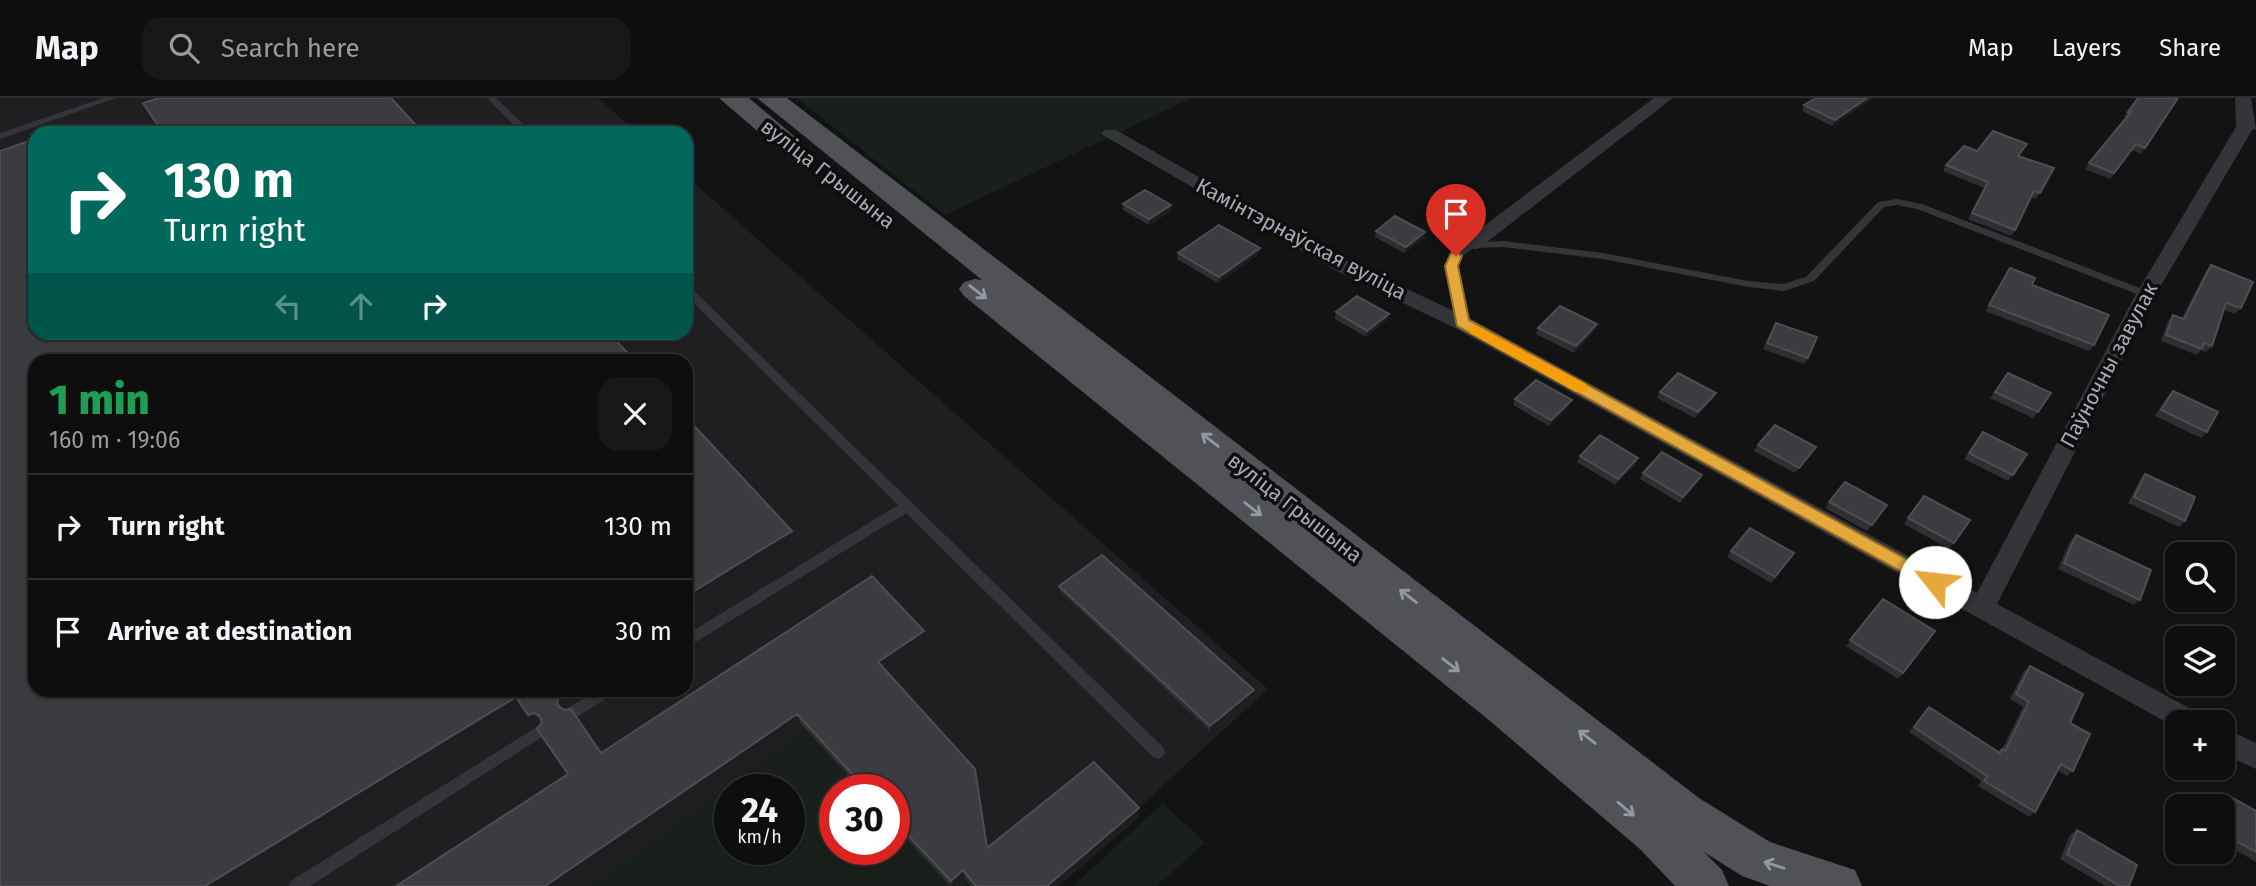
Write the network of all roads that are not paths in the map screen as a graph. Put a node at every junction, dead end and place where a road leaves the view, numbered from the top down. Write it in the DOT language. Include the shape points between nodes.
graph roads {
  1 [pos="111,98"];
  2 [pos="491,98"];
  3 [pos="732,98"];
  4 [pos="770,98"];
  5 [pos="1665,98"];
  6 [pos="2243,98"];
  7 [pos="2251,125"];
  8 [pos="28,126"];
  9 [pos="29,126"];
  10 [pos="520,126"];
  11 [pos="1110,134"];
  12 [pos="0,136"];
  13 [pos="1471,245"];
  14 [pos="2146,294"];
  15 [pos="693,296"];
  16 [pos="1462,323"];
  17 [pos="907,506"];
  18 [pos="1982,608"];
  19 [pos="693,638"];
  20 [pos="598,697"];
  21 [pos="2169,710"];
  22 [pos="573,712"];
  23 [pos="540,731"];
  24 [pos="2235,745"];
  25 [pos="1158,752"];
  26 [pos="2256,757"];
  27 [pos="296,886"];
  28 [pos="1706,886"];
  29 [pos="1839,886"];
  1 -- 9 [label="lane"];
  2 -- 10 [label="lane"];
  3 -- 28 [label="main road, вуліца Грышына, one-way" via="1506,708 1657,835"];
  29 -- 4 [label="main road, вуліца Грышына, one-way" via="1758,860 1683,813"];
  5 -- 13 [label="street"];
  6 -- 7 [label="street, Паўночны завулак"];
  7 -- 14 [label="street, Паўночны завулак"];
  8 -- 12 [label="lane"];
  11 -- 16 [label="street, Камінтэрнаўская вуліца" via="1342,266"];
  13 -- 14 [label="lane" via="1503,244 1603,256 1784,288 1810,279 1881,204 1897,202 1919,206"];
  13 -- 16 [label="lane" via="1456,256 1452,266"];
  14 -- 18 [label="street, Паўночны завулак"];
  15 -- 17 [label="lane"];
  16 -- 18 [label="street, Камінтэрнаўская вуліца"];
  17 -- 19 [label="lane"];
  17 -- 25 [label="lane"];
  18 -- 21 [label="street, Камінтэрнаўская вуліца"];
  20 -- 22 [label="lane"];
  23 -- 27 [label="lane"];
  24 -- 26 [label="street"];
}
